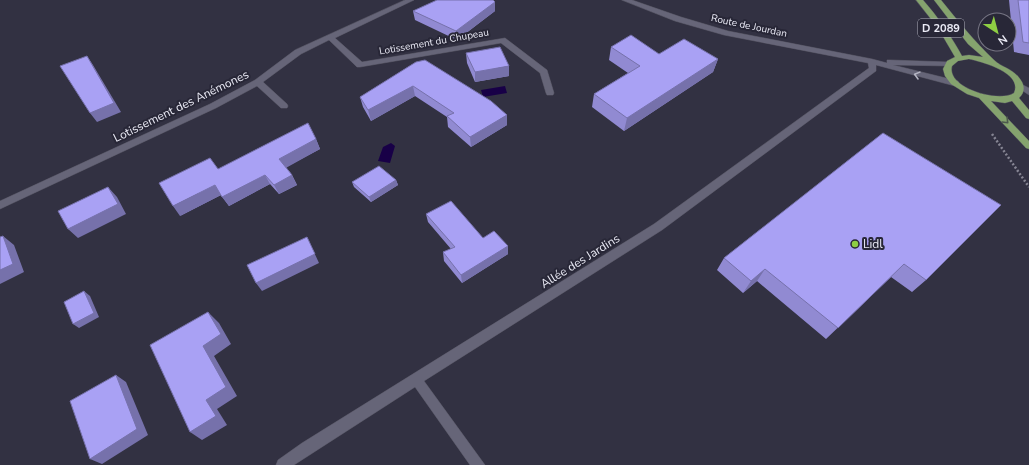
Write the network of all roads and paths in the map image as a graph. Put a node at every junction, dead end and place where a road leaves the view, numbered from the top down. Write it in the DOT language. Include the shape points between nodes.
graph roads {
  1 [pos="410,0"];
  2 [pos="625,0"];
  3 [pos="920,0"];
  4 [pos="937,0"];
  5 [pos="330,37"];
  6 [pos="959,58"];
  7 [pos="872,61"];
  8 [pos="992,62"];
  9 [pos="949,64"];
  10 [pos="258,82"];
  11 [pos="955,83"];
  12 [pos="1021,87"];
  13 [pos="1029,92"];
  14 [pos="550,93"];
  15 [pos="982,97"];
  16 [pos="1014,98"];
  17 [pos="284,106"];
  18 [pos="1029,116"];
  19 [pos="992,133"];
  20 [pos="1029,146"];
  21 [pos="1029,188"];
  22 [pos="0,205"];
  23 [pos="416,379"];
  24 [pos="283,465"];
  25 [pos="478,465"];
  1 -- 5 [label="street, Lotissement des Anémones"];
  2 -- 7 [label="street, Route de Jourdan" via="678,20 727,33"];
  3 -- 6 [label="main road, D 2089" via="934,17"];
  4 -- 8 [label="main road, D 2089" via="971,42"];
  5 -- 10 [label="street, Lotissement des Anémones" via="298,52"];
  5 -- 14 [label="street, Lotissement du Chupeau" via="360,65 502,40 544,72"];
  6 -- 8 [label="main road"];
  6 -- 9 [label="main road"];
  7 -- 9 [label="street, Route de Jourdan"];
  11 -- 7 [label="street, Route de Jourdan, one-way"];
  7 -- 23 [label="street, Allée des Jardins" via="873,69 658,227"];
  8 -- 12 [label="main road" via="1012,73"];
  9 -- 11 [label="main road" via="948,75"];
  10 -- 17 [label="street"];
  10 -- 22 [label="street, Lotissement des Anémones" via="213,106"];
  11 -- 15 [label="main road"];
  12 -- 13 [label="street"];
  12 -- 16 [label="main road"];
  15 -- 16 [label="main road" via="994,100"];
  15 -- 20 [label="main road, one-way"];
  16 -- 18 [label="main road"];
  19 -- 21 [label="path"];
  23 -- 24 [label="street, Allée des Jardins"];
  23 -- 25 [label="street"];
}
